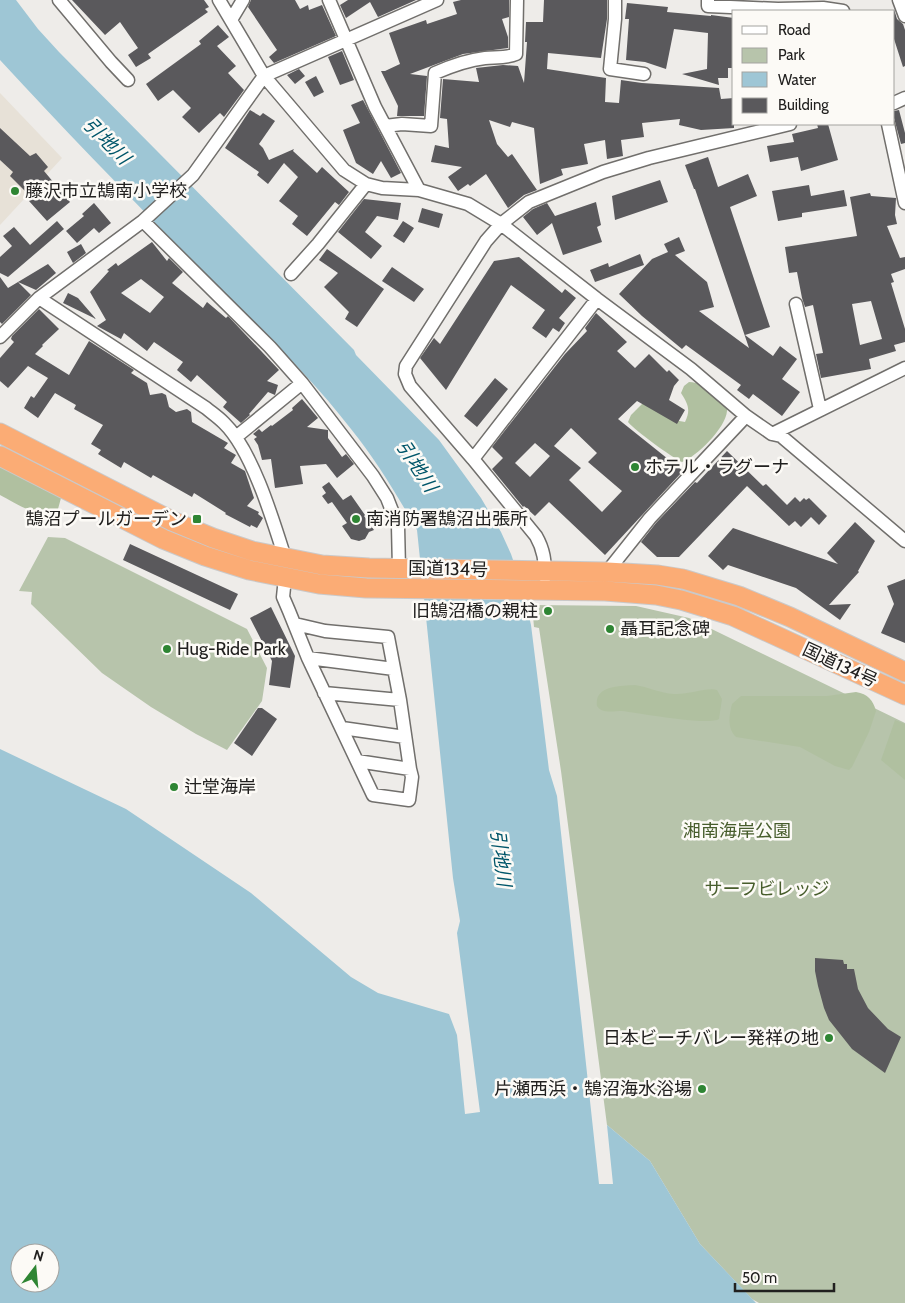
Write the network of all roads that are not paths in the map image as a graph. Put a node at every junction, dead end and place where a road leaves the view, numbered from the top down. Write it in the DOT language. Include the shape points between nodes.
graph roads {
  1 [pos="59,0"];
  2 [pos="219,0"];
  3 [pos="243,0"];
  4 [pos="329,0"];
  5 [pos="437,0"];
  6 [pos="517,0"];
  7 [pos="615,0"];
  8 [pos="708,0"];
  9 [pos="899,0"];
  10 [pos="836,10"];
  11 [pos="905,18"];
  12 [pos="231,20"];
  13 [pos="346,40"];
  14 [pos="644,74"];
  15 [pos="264,76"];
  16 [pos="128,80"];
  17 [pos="786,125"];
  18 [pos="888,125"];
  19 [pos="385,126"];
  20 [pos="366,184"];
  21 [pos="419,190"];
  22 [pos="905,202"];
  23 [pos="145,219"];
  24 [pos="501,224"];
  25 [pos="291,274"];
  26 [pos="39,298"];
  27 [pos="597,299"];
  28 [pos="796,304"];
  29 [pos="0,337"];
  30 [pos="905,368"];
  31 [pos="302,383"];
  32 [pos="820,409"];
  33 [pos="746,416"];
  34 [pos="0,433"];
  35 [pos="772,434"];
  36 [pos="236,437"];
  37 [pos="0,456"];
  38 [pos="473,458"];
  39 [pos="901,538"];
  40 [pos="286,558"];
  41 [pos="399,569"];
  42 [pos="545,571"];
  43 [pos="607,572"];
  44 [pos="285,578"];
  45 [pos="538,591"];
  46 [pos="295,624"];
  47 [pos="308,658"];
  48 [pos="394,669"];
  49 [pos="905,672"];
  50 [pos="324,692"];
  51 [pos="905,695"];
  52 [pos="400,700"];
  53 [pos="342,728"];
  54 [pos="405,737"];
  55 [pos="357,761"];
  56 [pos="410,769"];
  1 -- 16 [label="street"];
  2 -- 12 [label="street"];
  3 -- 12 [label="street"];
  4 -- 13 [label="street"];
  5 -- 13 [label="street"];
  6 -- 19 [label="street" via="516,54 466,62 435,73 431,126"];
  7 -- 14 [label="street" via="610,69"];
  8 -- 10 [label="street" via="708,6"];
  9 -- 11 [label="street"];
  12 -- 15 [label="street"];
  13 -- 15 [label="street"];
  13 -- 19 [label="street"];
  15 -- 20 [label="street" via="344,170"];
  15 -- 23 [label="street" via="198,168"];
  17 -- 24 [label="street" via="603,172 528,202"];
  18 -- 22 [label="street"];
  19 -- 21 [label="street"];
  20 -- 21 [label="street"];
  20 -- 25 [label="street"];
  21 -- 24 [label="street" via="468,204"];
  23 -- 26 [label="street"];
  23 -- 31 [label="street"];
  24 -- 27 [label="street"];
  24 -- 38 [label="street" via="480,249 406,366 405,374 410,386"];
  26 -- 29 [label="street"];
  26 -- 36 [label="street" via="206,408"];
  27 -- 33 [label="street" via="691,369"];
  27 -- 38 [label="street"];
  28 -- 32 [label="street"];
  30 -- 32 [label="street"];
  31 -- 36 [label="street"];
  31 -- 41 [label="street" via="387,498 398,526"];
  32 -- 35 [label="street"];
  33 -- 35 [label="street"];
  33 -- 43 [label="street" via="650,518"];
  34 -- 40 [label="highway, 国道134号" via="172,521 252,551"];
  35 -- 39 [label="street" via="781,436"];
  36 -- 40 [label="street" via="267,504"];
  37 -- 44 [label="highway, 国道134号" via="163,539 205,556"];
  38 -- 42 [label="street" via="536,536 544,553"];
  40 -- 41 [label="highway, 国道134号" via="322,565"];
  41 -- 42 [label="highway, 国道134号"];
  42 -- 43 [label="highway, 国道134号"];
  42 -- 45 [label="street"];
  43 -- 49 [label="highway, 国道134号" via="658,575 711,586 773,610"];
  44 -- 45 [label="highway, 国道134号" via="366,588"];
  44 -- 46 [label="street" via="284,597"];
  45 -- 51 [label="highway, 国道134号" via="631,593 681,600 733,616"];
  46 -- 47 [label="street"];
  46 -- 48 [label="street" via="325,631 388,637"];
  47 -- 48 [label="street"];
  47 -- 50 [label="street"];
  48 -- 52 [label="street"];
  50 -- 52 [label="street"];
  50 -- 53 [label="street"];
  52 -- 54 [label="street"];
  53 -- 54 [label="street"];
  53 -- 55 [label="street"];
  54 -- 56 [label="street"];
  55 -- 56 [label="street"];
  55 -- 56 [label="street" via="373,795 409,800"];
}
